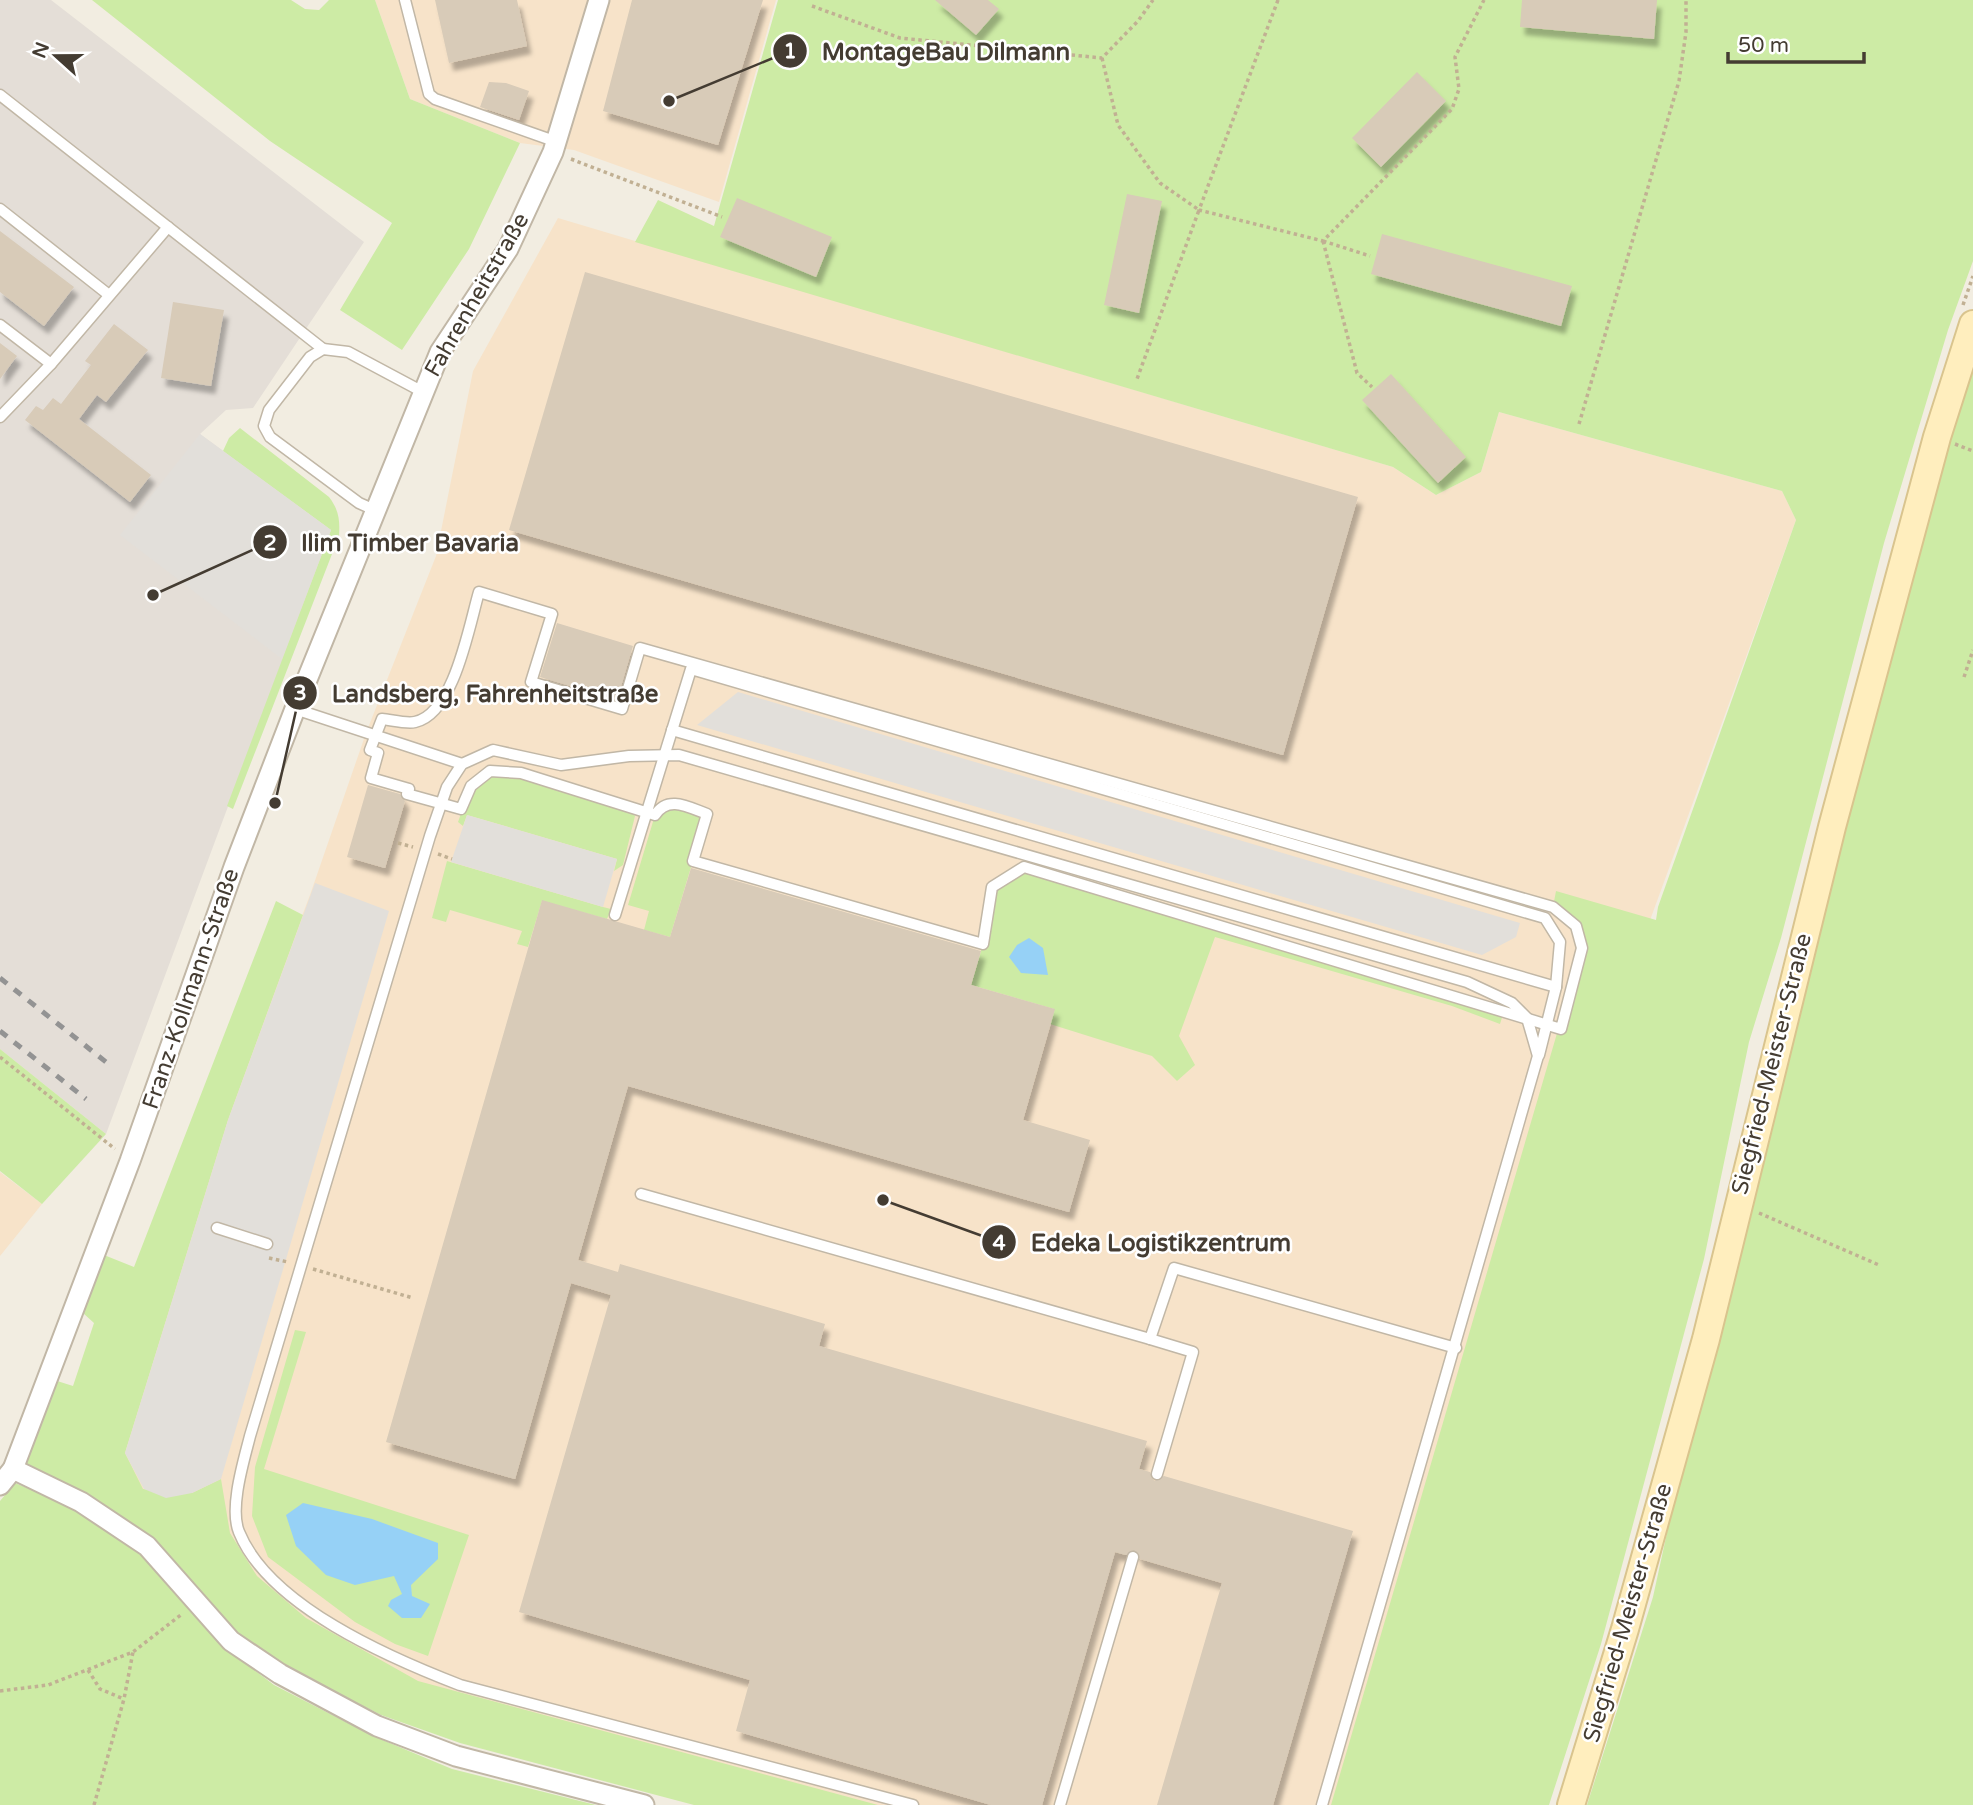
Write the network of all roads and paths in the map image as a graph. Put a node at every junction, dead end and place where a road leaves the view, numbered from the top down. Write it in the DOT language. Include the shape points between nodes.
graph roads {
  1 [pos="405,0"];
  2 [pos="599,0"];
  3 [pos="1153,0"];
  4 [pos="1278,0"];
  5 [pos="1484,0"];
  6 [pos="1686,0"];
  7 [pos="812,6"];
  8 [pos="1102,58"];
  9 [pos="0,95"];
  10 [pos="555,147"];
  11 [pos="0,209"];
  12 [pos="1199,210"];
  13 [pos="722,217"];
  14 [pos="168,226"];
  15 [pos="1323,241"];
  16 [pos="1370,256"];
  17 [pos="109,295"];
  18 [pos="1973,324"];
  19 [pos="0,325"];
  20 [pos="323,349"];
  21 [pos="51,364"];
  22 [pos="1137,379"];
  23 [pos="1372,387"];
  24 [pos="423,392"];
  25 [pos="0,417"];
  26 [pos="1579,424"];
  27 [pos="377,511"];
  28 [pos="1973,650"];
  29 [pos="1964,677"];
  30 [pos="295,709"];
  31 [pos="672,730"];
  32 [pos="375,736"];
  33 [pos="664,755"];
  34 [pos="462,764"];
  35 [pos="441,804"];
  36 [pos="646,813"];
  37 [pos="615,915"];
  38 [pos="1556,987"];
  39 [pos="1527,1018"];
  40 [pos="1547,1024"];
  41 [pos="1538,1056"];
  42 [pos="0,1057"];
  43 [pos="130,1161"];
  44 [pos="640,1194"];
  45 [pos="1738,1203"];
  46 [pos="217,1228"];
  47 [pos="267,1244"];
  48 [pos="263,1256"];
  49 [pos="300,1265"];
  50 [pos="1879,1265"];
  51 [pos="413,1298"];
  52 [pos="1150,1339"];
  53 [pos="1456,1349"];
  54 [pos="13,1469"];
  55 [pos="1157,1474"];
  56 [pos="0,1486"];
  57 [pos="1133,1557"];
  58 [pos="198,1602"];
  59 [pos="133,1652"];
  60 [pos="88,1670"];
  61 [pos="0,1691"];
  62 [pos="124,1699"];
  63 [pos="874,1800"];
  64 [pos="94,1805"];
  65 [pos="644,1805"];
  66 [pos="913,1805"];
  67 [pos="1060,1805"];
  68 [pos="1322,1805"];
  69 [pos="1571,1805"];
  1 -- 10 [label="lane" via="429,94"];
  2 -- 10 [label="street, Fahrenheitstraße"];
  3 -- 8 [label="path"];
  4 -- 12 [label="path"];
  5 -- 15 [label="path" via="1455,57 1459,89 1452,109"];
  6 -- 26 [label="path" via="1679,81"];
  7 -- 8 [label="path" via="900,38"];
  8 -- 12 [label="path" via="1118,125 1160,183"];
  9 -- 14 [label="lane"];
  10 -- 13 [label="path"];
  10 -- 24 [label="street, Fahrenheitstraße" via="508,249 440,352"];
  11 -- 17 [label="lane"];
  12 -- 15 [label="path"];
  12 -- 22 [label="path"];
  14 -- 17 [label="lane"];
  14 -- 20 [label="lane"];
  15 -- 16 [label="path"];
  15 -- 23 [label="path" via="1357,373"];
  17 -- 21 [label="lane"];
  18 -- 45 [label="street, Siegfried-Meister-Straße" via="1937,437 1832,827"];
  19 -- 21 [label="lane"];
  20 -- 24 [label="lane" via="348,352"];
  20 -- 27 [label="lane" via="310,357 269,410 264,426 270,437 359,503"];
  21 -- 25 [label="lane"];
  24 -- 27 [label="street, Franz-Kollmann-Straße"];
  27 -- 30 [label="street, Franz-Kollmann-Straße"];
  28 -- 29 [label="path"];
  30 -- 32 [label="lane"];
  30 -- 43 [label="street, Franz-Kollmann-Straße"];
  31 -- 33 [label="lane"];
  31 -- 38 [label="lane"];
  31 -- 38 [label="lane" via="691,670 1545,918 1560,942"];
  32 -- 34 [label="lane"];
  32 -- 35 [label="lane" via="370,750 378,753 371,778"];
  32 -- 40 [label="lane" via="382,719 416,722 439,708 457,668 479,593 552,614 531,682 622,709 640,648 1553,907 1576,926 1583,948 1561,1029"];
  33 -- 34 [label="lane" via="561,765 493,750"];
  33 -- 36 [label="lane"];
  33 -- 39 [label="lane" via="679,755 1467,982 1512,1003"];
  34 -- 35 [label="lane"];
  35 -- 36 [label="lane" via="461,809 471,786 490,771 521,773"];
  35 -- 49 [label="lane"];
  36 -- 37 [label="lane"];
  36 -- 39 [label="lane" via="655,815 660,807 674,802 707,814 693,861 983,944 992,887 1024,867"];
  38 -- 40 [label="lane"];
  39 -- 40 [label="lane"];
  39 -- 41 [label="lane"];
  40 -- 41 [label="lane"];
  41 -- 53 [label="lane"];
  42 -- 43 [label="path"];
  43 -- 54 [label="street, Franz-Kollmann-Straße"];
  44 -- 52 [label="lane"];
  45 -- 50 [label="path"];
  45 -- 69 [label="street, Siegfried-Meister-Straße" via="1706,1339"];
  46 -- 47 [label="lane"];
  48 -- 49 [label="path"];
  49 -- 51 [label="path"];
  49 -- 63 [label="lane" via="237,1484 238,1530 264,1571 310,1611 361,1641 399,1662 460,1685"];
  52 -- 53 [label="lane" via="1174,1268"];
  52 -- 55 [label="lane" via="1193,1352"];
  53 -- 68 [label="lane"];
  54 -- 56 [label="street, Franz-Kollmann-Straße"];
  54 -- 58 [label="street" via="81,1502 148,1546"];
  57 -- 67 [label="lane"];
  58 -- 59 [label="path"];
  58 -- 65 [label="street" via="231,1641 280,1674 377,1726 456,1756"];
  59 -- 60 [label="path"];
  59 -- 62 [label="path"];
  60 -- 61 [label="path" via="48,1685"];
  60 -- 62 [label="path" via="100,1689"];
  62 -- 64 [label="path"];
  63 -- 66 [label="lane"];
}
